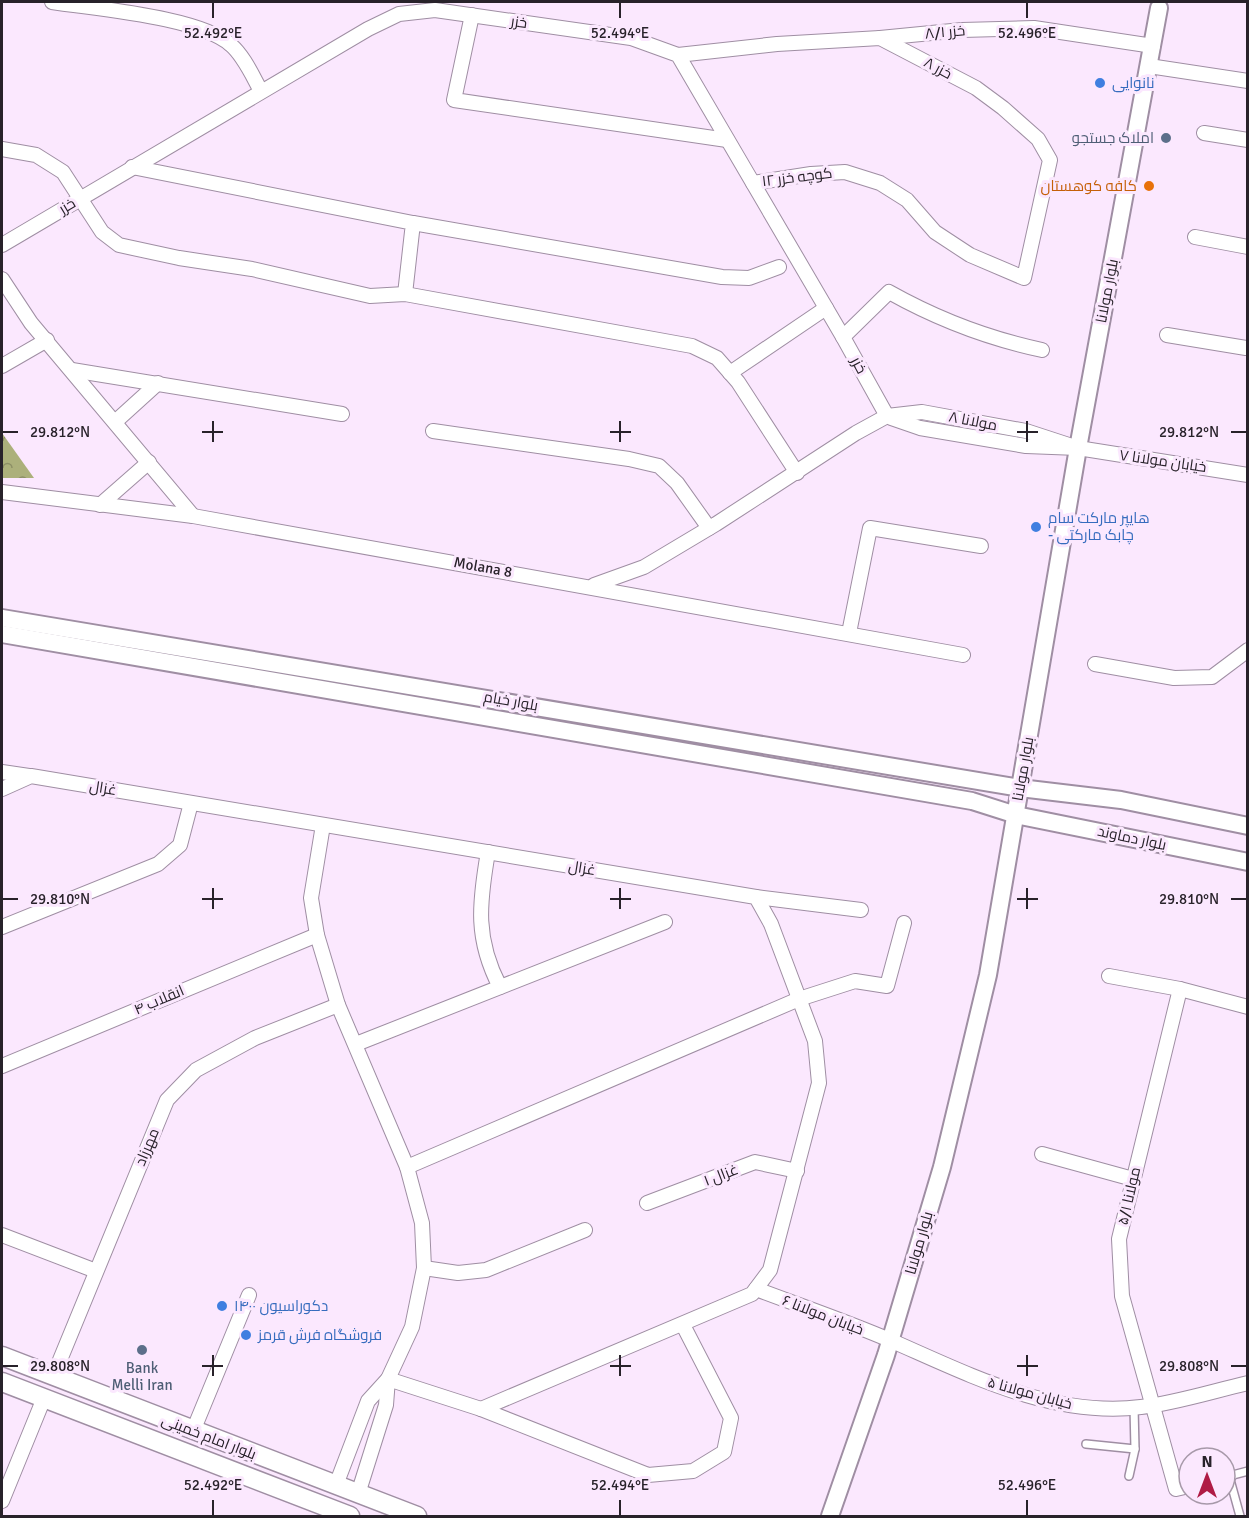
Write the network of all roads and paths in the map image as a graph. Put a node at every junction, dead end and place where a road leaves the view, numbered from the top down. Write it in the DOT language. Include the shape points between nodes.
graph roads {
  1 [pos="52,2"];
  2 [pos="1159,4"];
  3 [pos="471,15"];
  4 [pos="880,38"];
  5 [pos="1153,46"];
  6 [pos="678,55"];
  7 [pos="1149,66"];
  8 [pos="1248,81"];
  9 [pos="261,92"];
  10 [pos="1204,133"];
  11 [pos="727,140"];
  12 [pos="1248,140"];
  13 [pos="2,149"];
  14 [pos="132,167"];
  15 [pos="753,183"];
  16 [pos="81,197"];
  17 [pos="413,224"];
  18 [pos="1195,237"];
  19 [pos="2,245"];
  20 [pos="1248,247"];
  21 [pos="779,267"];
  22 [pos="1024,278"];
  23 [pos="2,279"];
  24 [pos="405,294"];
  25 [pos="826,308"];
  26 [pos="1167,335"];
  27 [pos="843,336"];
  28 [pos="47,340"];
  29 [pos="1247,345"];
  30 [pos="1042,350"];
  31 [pos="2,366"];
  32 [pos="72,370"];
  33 [pos="730,373"];
  34 [pos="158,383"];
  35 [pos="342,414"];
  36 [pos="887,416"];
  37 [pos="116,422"];
  38 [pos="433,431"];
  39 [pos="1078,448"];
  40 [pos="149,462"];
  41 [pos="797,473"];
  42 [pos="1248,475"];
  43 [pos="2,492"];
  44 [pos="100,505"];
  45 [pos="193,516"];
  46 [pos="709,528"];
  47 [pos="981,546"];
  48 [pos="591,585"];
  49 [pos="2,618"];
  50 [pos="849,633"];
  51 [pos="2,634"];
  52 [pos="1248,650"];
  53 [pos="963,655"];
  54 [pos="1095,664"];
  55 [pos="2,772"];
  56 [pos="31,776"];
  57 [pos="1020,788"];
  58 [pos="2,789"];
  59 [pos="191,803"];
  60 [pos="1016,815"];
  61 [pos="323,825"];
  62 [pos="1248,826"];
  63 [pos="488,852"];
  64 [pos="1248,862"];
  65 [pos="756,897"];
  66 [pos="861,910"];
  67 [pos="665,922"];
  68 [pos="904,922"];
  69 [pos="2,927"];
  70 [pos="317,935"];
  71 [pos="1109,976"];
  72 [pos="500,987"];
  73 [pos="1180,989"];
  74 [pos="799,999"];
  75 [pos="338,1005"];
  76 [pos="1248,1007"];
  77 [pos="356,1044"];
  78 [pos="2,1066"];
  79 [pos="1042,1154"];
  80 [pos="407,1167"];
  81 [pos="797,1171"];
  82 [pos="1132,1179"];
  83 [pos="647,1203"];
  84 [pos="585,1230"];
  85 [pos="2,1235"];
  86 [pos="424,1268"];
  87 [pos="96,1271"];
  88 [pos="756,1289"];
  89 [pos="249,1295"];
  90 [pos="683,1325"];
  91 [pos="891,1340"];
  92 [pos="2,1356"];
  93 [pos="53,1377"];
  94 [pos="388,1379"];
  95 [pos="2,1382"];
  96 [pos="1248,1383"];
  97 [pos="44,1398"];
  98 [pos="1151,1405"];
  99 [pos="1134,1407"];
  100 [pos="482,1409"];
  101 [pos="193,1431"];
  102 [pos="1086,1444"];
  103 [pos="1135,1449"];
  104 [pos="1129,1476"];
  105 [pos="336,1485"];
  106 [pos="1177,1489"];
  107 [pos="358,1494"];
  108 [pos="2,1501"];
  109 [pos="344,1515"];
  110 [pos="417,1516"];
  111 [pos="830,1516"];
  1 -- 9 [label="street" via="213,32 232,46"];
  2 -- 5 [label="street, بلوار مولانا"];
  3 -- 6 [label="street, خزر" via="631,38"];
  3 -- 9 [label="street, خزر" via="435,10 399,14"];
  3 -- 11 [label="street" via="454,100"];
  4 -- 5 [label="street, خزر ۸/۱" via="1034,28"];
  4 -- 6 [label="street"];
  4 -- 22 [label="street, خزر ۸" via="976,88 1038,139 1050,160"];
  5 -- 7 [label="street, بلوار مولانا"];
  6 -- 11 [label="street, خزر"];
  7 -- 8 [label="street"];
  7 -- 39 [label="street, بلوار مولانا"];
  9 -- 14 [label="street, خزر"];
  10 -- 12 [label="street"];
  11 -- 15 [label="street, خزر"];
  13 -- 16 [label="street" via="36,156 54,166"];
  14 -- 16 [label="street, خزر"];
  14 -- 17 [label="street"];
  15 -- 22 [label="street, کوچه خزر ۱۲" via="845,172 880,183 907,200 935,232 970,255"];
  15 -- 25 [label="street, خزر"];
  16 -- 19 [label="street, خزر"];
  16 -- 24 [label="street" via="102,232 118,245 252,269 370,296"];
  17 -- 21 [label="street" via="730,278 748,278"];
  17 -- 24 [label="street"];
  18 -- 20 [label="street"];
  23 -- 28 [label="street"];
  24 -- 33 [label="street" via="692,346 717,358"];
  25 -- 27 [label="street, خزر"];
  25 -- 33 [label="street"];
  26 -- 29 [label="street"];
  27 -- 30 [label="street" via="889,292 961,328"];
  27 -- 36 [label="street, خزر"];
  28 -- 31 [label="street"];
  28 -- 32 [label="street"];
  32 -- 34 [label="street"];
  32 -- 37 [label="street"];
  33 -- 41 [label="street"];
  34 -- 35 [label="street"];
  34 -- 37 [label="street"];
  36 -- 39 [label="street, مولانا ۸" via="920,428 1026,446"];
  36 -- 41 [label="street"];
  37 -- 40 [label="street"];
  38 -- 46 [label="street" via="659,466 677,483"];
  39 -- 42 [label="street, خیابان مولانا ۷"];
  39 -- 57 [label="street, بلوار مولانا"];
  40 -- 44 [label="street"];
  40 -- 45 [label="street"];
  41 -- 46 [label="street"];
  43 -- 44 [label="street, Molana 8"];
  44 -- 45 [label="street, Molana 8"];
  45 -- 48 [label="street, Molana 8"];
  46 -- 48 [label="street" via="644,567"];
  47 -- 50 [label="street" via="870,528"];
  48 -- 50 [label="street, Molana 8"];
  49 -- 57 [label="street, بلوار خیام"];
  50 -- 53 [label="street, Molana 8"];
  51 -- 60 [label="street, بلوار خیام" via="972,801"];
  52 -- 54 [label="street" via="1212,677 1174,678"];
  55 -- 56 [label="street, غزال"];
  56 -- 58 [label="street"];
  56 -- 59 [label="street, غزال"];
  57 -- 60 [label="street, بلوار مولانا"];
  57 -- 62 [label="street" via="1121,800"];
  59 -- 61 [label="street, غزال"];
  59 -- 69 [label="street" via="180,845 158,864"];
  60 -- 64 [label="street, بلوار دماوند"];
  60 -- 91 [label="street, بلوار مولانا" via="988,975 942,1167"];
  61 -- 63 [label="street, غزال"];
  61 -- 70 [label="street" via="311,898"];
  63 -- 65 [label="street, غزال"];
  63 -- 72 [label="street" via="480,930 488,964"];
  65 -- 66 [label="street, غزال"];
  65 -- 74 [label="street" via="771,924"];
  67 -- 72 [label="street"];
  68 -- 74 [label="street" via="887,986 855,981"];
  70 -- 75 [label="street"];
  70 -- 78 [label="street, انقلاب ۴"];
  71 -- 73 [label="street"];
  72 -- 77 [label="street"];
  73 -- 76 [label="street"];
  73 -- 82 [label="street, مولانا ۵/۱"];
  74 -- 80 [label="street"];
  74 -- 81 [label="street" via="815,1041 819,1083"];
  75 -- 77 [label="street"];
  75 -- 87 [label="street, مهرزاد" via="255,1038 196,1070 167,1100"];
  77 -- 80 [label="street"];
  79 -- 82 [label="street"];
  80 -- 86 [label="street" via="422,1223"];
  81 -- 83 [label="street, غزال ۱" via="755,1162"];
  81 -- 88 [label="street" via="770,1270"];
  82 -- 98 [label="street, مولانا ۵/۱" via="1119,1239 1122,1296"];
  84 -- 86 [label="street" via="486,1270 459,1273"];
  85 -- 87 [label="street"];
  86 -- 94 [label="street" via="412,1327"];
  87 -- 93 [label="street, مهرزاد"];
  88 -- 90 [label="street"];
  88 -- 91 [label="street, خیابان مولانا ۶"];
  89 -- 101 [label="street"];
  90 -- 100 [label="street"];
  90 -- 100 [label="street" via="731,1418 724,1452 693,1471 648,1475"];
  91 -- 99 [label="street, خیابان مولانا ۵" via="967,1375 1029,1396 1081,1407"];
  91 -- 111 [label="street, بلوار مولانا"];
  92 -- 93 [label="main road, بلوار امام خمینی"];
  93 -- 97 [label="main road"];
  93 -- 101 [label="main road, بلوار امام خمینی"];
  94 -- 100 [label="street"];
  94 -- 105 [label="street" via="368,1401"];
  94 -- 107 [label="street" via="386,1405"];
  95 -- 97 [label="main road, بلوار امام خمینی"];
  96 -- 98 [label="street, خیابان مولانا ۵"];
  97 -- 108 [label="street"];
  97 -- 109 [label="main road, بلوار امام خمینی"];
  98 -- 99 [label="street, خیابان مولانا ۵"];
  98 -- 106 [label="street, مولانا ۵/۱"];
  99 -- 103 [label="lane"];
  101 -- 105 [label="main road, بلوار امام خمینی"];
  102 -- 103 [label="lane"];
  103 -- 104 [label="lane"];
  105 -- 107 [label="main road, بلوار امام خمینی"];
  107 -- 110 [label="main road, بلوار امام خمینی"];
}
